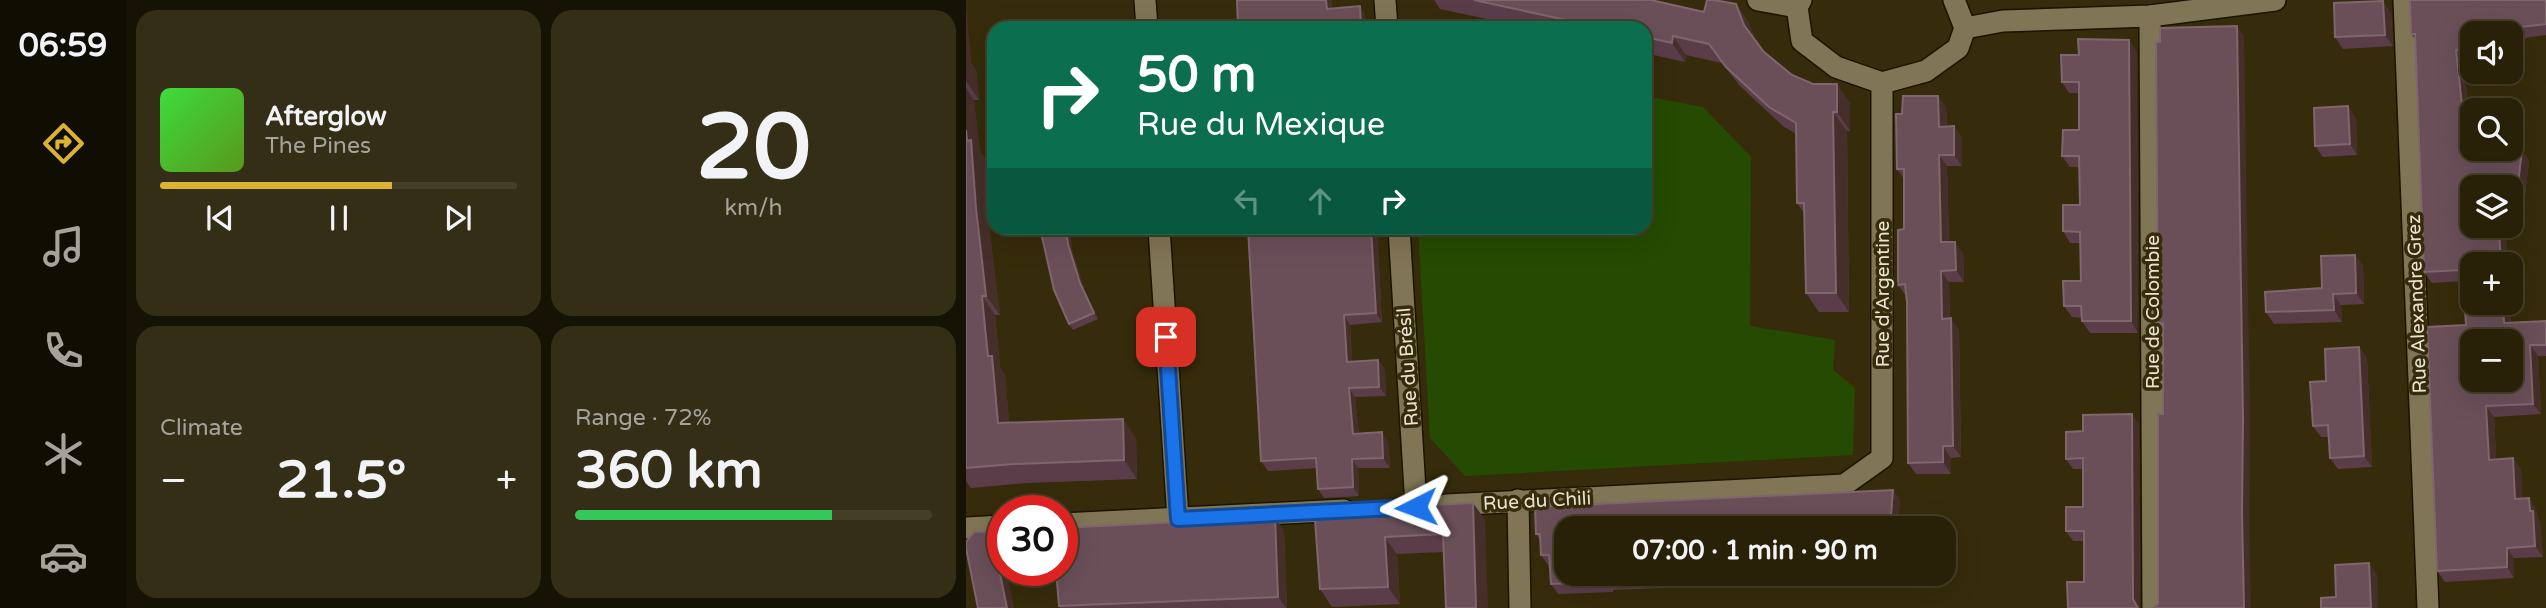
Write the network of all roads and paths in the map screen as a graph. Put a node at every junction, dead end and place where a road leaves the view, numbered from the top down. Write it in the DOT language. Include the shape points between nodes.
graph roads {
  1 [pos="1145,0"];
  2 [pos="1385,0"];
  3 [pos="1758,0"];
  4 [pos="1954,0"];
  5 [pos="2275,0"];
  6 [pos="2404,0"];
  7 [pos="1799,4"];
  8 [pos="2150,16"];
  9 [pos="1146,21"];
  10 [pos="1386,21"];
  11 [pos="1965,28"];
  12 [pos="1882,83"];
  13 [pos="1160,235"];
  14 [pos="1399,235"];
  15 [pos="1844,485"];
  16 [pos="1518,500"];
  17 [pos="1416,507"];
  18 [pos="1390,508"];
  19 [pos="1363,509"];
  20 [pos="1178,519"];
  21 [pos="1078,523"];
  22 [pos="987,527"];
  23 [pos="966,528"];
  24 [pos="1520,608"];
  25 [pos="2153,608"];
  26 [pos="2428,608"];
  1 -- 9 [label="street"];
  2 -- 10 [label="street"];
  3 -- 7 [label="street"];
  4 -- 11 [label="street"];
  5 -- 8 [label="street"];
  6 -- 26 [label="street, Rue Alexandre Grez"];
  7 -- 12 [label="street" via="1802,41 1836,67"];
  8 -- 11 [label="street" via="2003,21"];
  8 -- 25 [label="street, Rue de Colombie"];
  11 -- 12 [label="street" via="1958,48 1926,71"];
  12 -- 15 [label="street, Rue d'Argentine" via="1882,458"];
  13 -- 20 [label="street"];
  14 -- 17 [label="street, Rue du Brésil"];
  15 -- 16 [label="street, Rue du Chili"];
  16 -- 17 [label="street, Rue du Chili"];
  16 -- 24 [label="street"];
  17 -- 18 [label="street, Rue du Chili"];
  19 -- 20 [label="street"];
  20 -- 21 [label="street"];
  22 -- 23 [label="street"];
}
